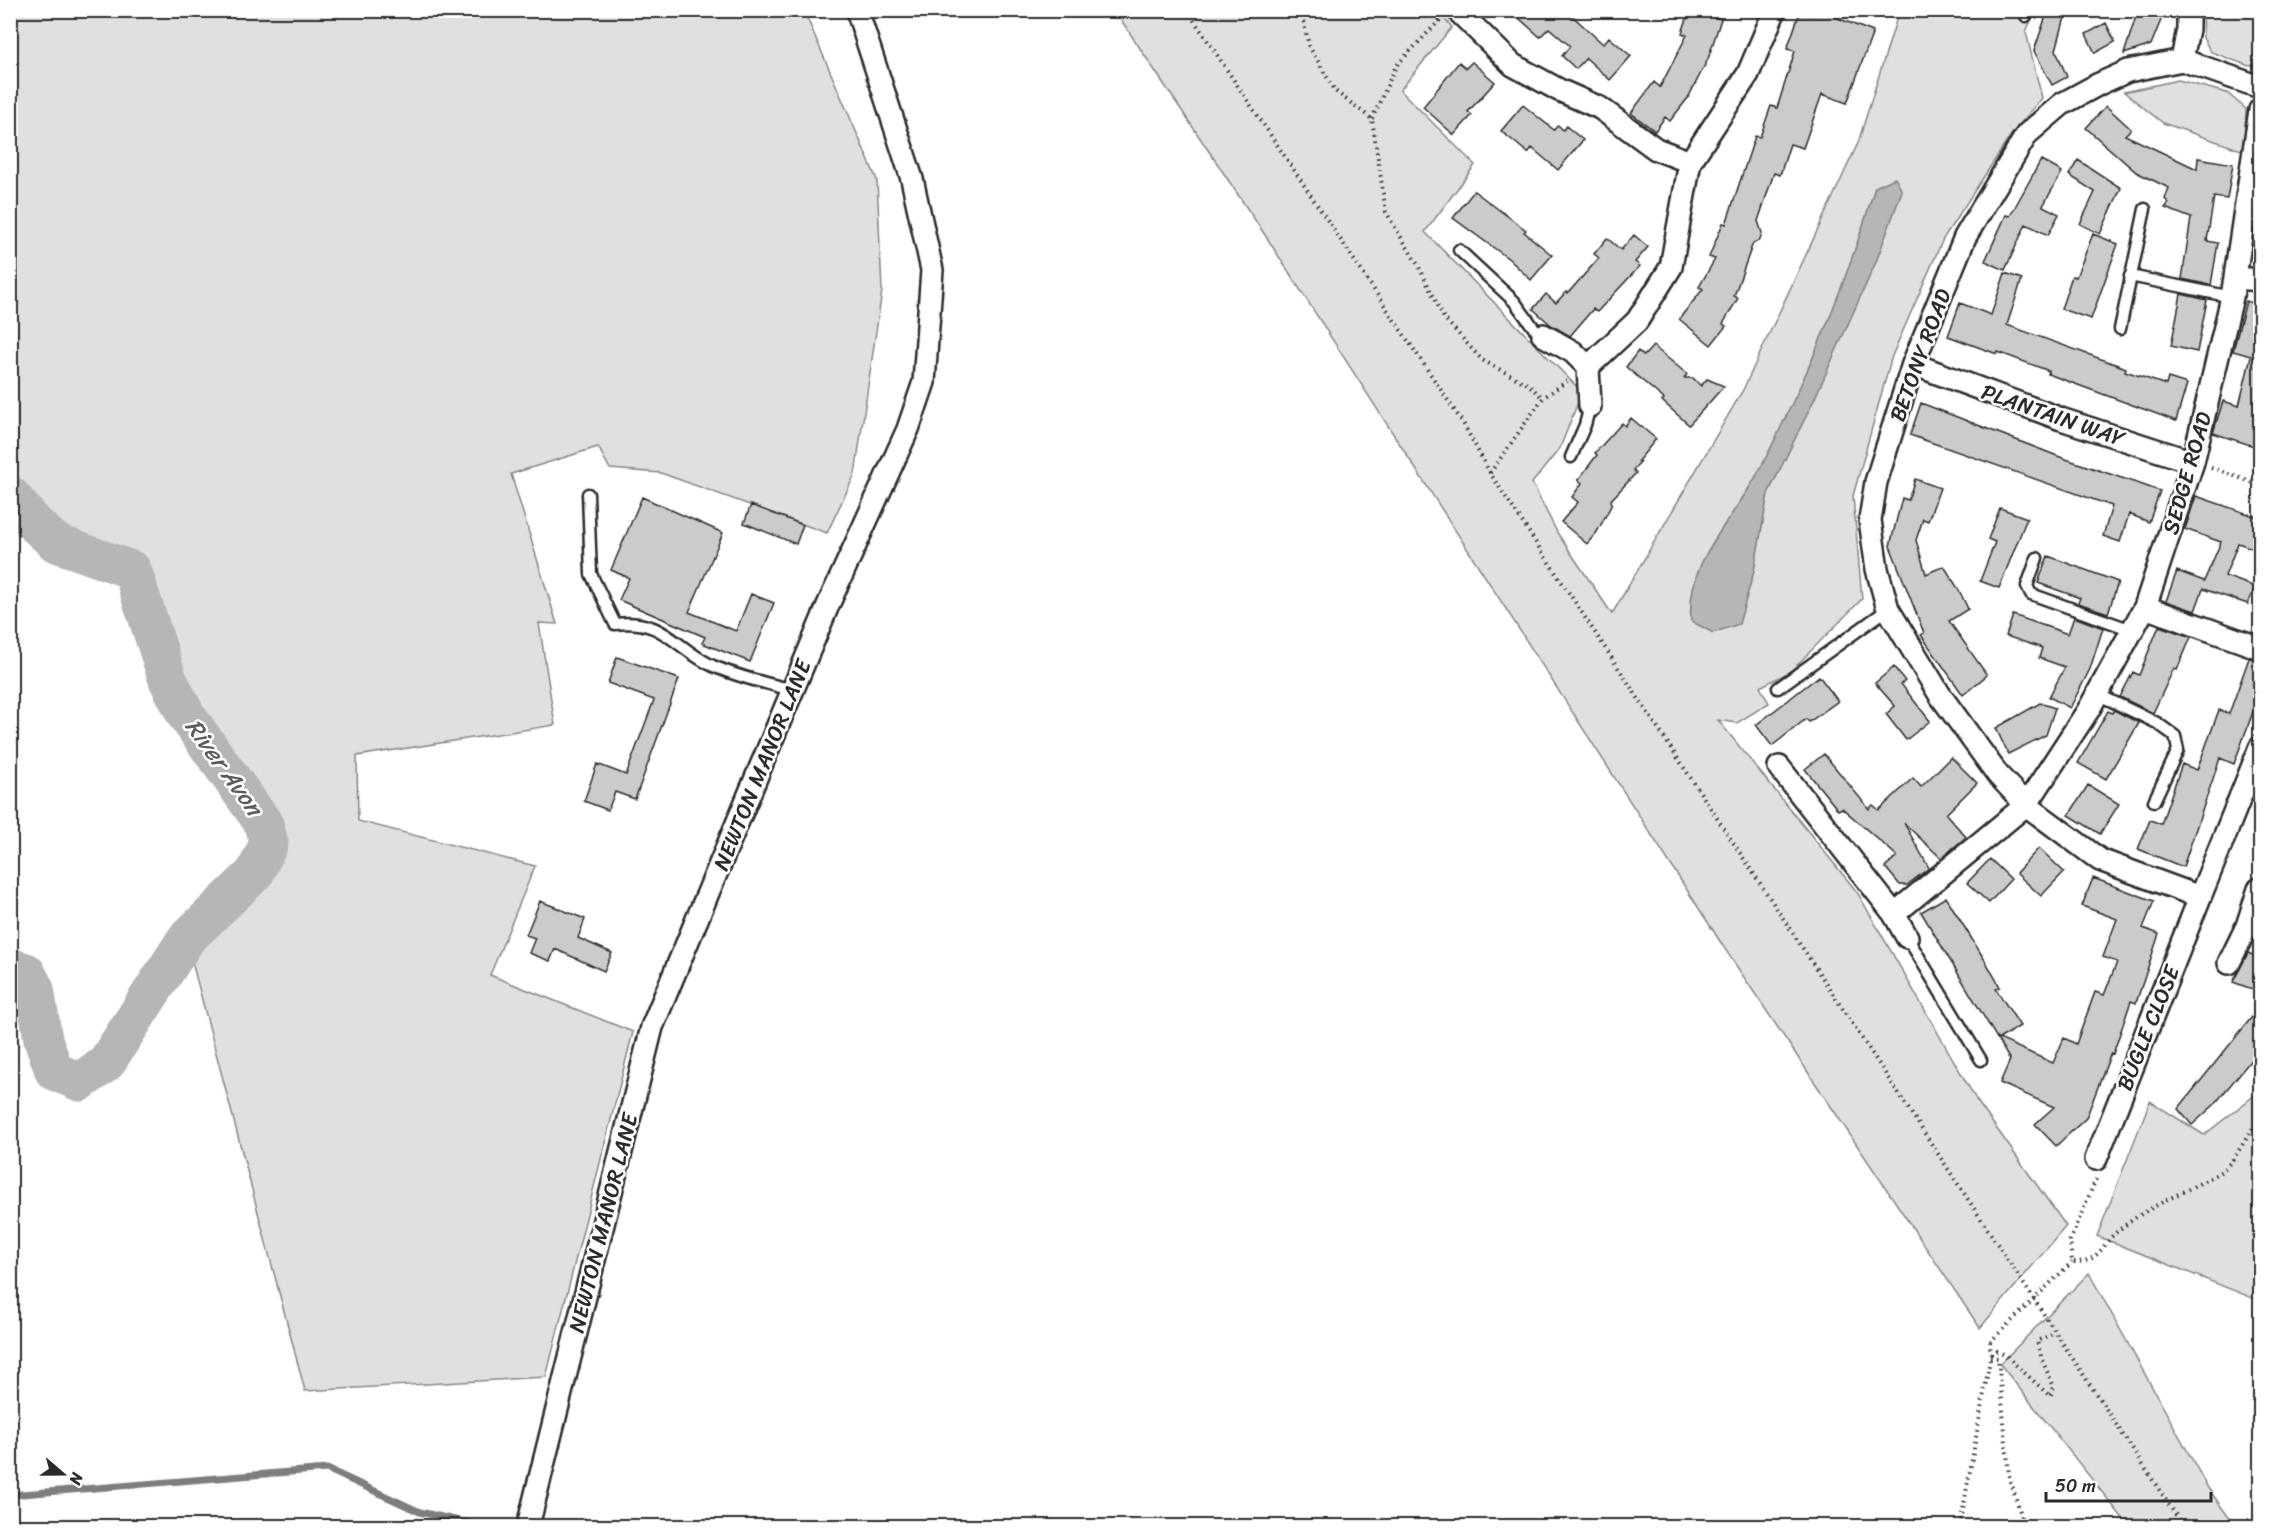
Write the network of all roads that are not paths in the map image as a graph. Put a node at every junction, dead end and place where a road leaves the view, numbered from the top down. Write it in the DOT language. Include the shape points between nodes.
graph roads {
  1 [pos="857,10"];
  2 [pos="1775,10"];
  3 [pos="2188,10"];
  4 [pos="1455,13"];
  5 [pos="2182,60"];
  6 [pos="2260,87"];
  7 [pos="2260,110"];
  8 [pos="1690,162"];
  9 [pos="2145,209"];
  10 [pos="1459,250"];
  11 [pos="2130,276"];
  12 [pos="2260,280"];
  13 [pos="2234,288"];
  14 [pos="2120,329"];
  15 [pos="1543,335"];
  16 [pos="1913,364"];
  17 [pos="1588,367"];
  18 [pos="1590,406"];
  19 [pos="1570,457"];
  20 [pos="2193,462"];
  21 [pos="588,494"];
  22 [pos="2037,558"];
  23 [pos="2145,607"];
  24 [pos="1888,609"];
  25 [pos="2132,630"];
  26 [pos="2260,648"];
  27 [pos="1778,688"];
  28 [pos="793,690"];
  29 [pos="2097,694"];
  30 [pos="2260,748"];
  31 [pos="1779,767"];
  32 [pos="2154,801"];
  33 [pos="2026,805"];
  34 [pos="2259,889"];
  35 [pos="2200,897"];
  36 [pos="1894,914"];
  37 [pos="2254,928"];
  38 [pos="1907,937"];
  39 [pos="2229,963"];
  40 [pos="1981,1060"];
  41 [pos="2096,1159"];
  42 [pos="528,1527"];
  1 -- 28 [label="street, NEWTON MANOR LANE" via="912,179 932,270 924,382 908,429 828,603"];
  2 -- 8 [label="street" via="1748,74"];
  3 -- 5 [label="street"];
  4 -- 8 [label="street" via="1513,65 1600,108 1656,149"];
  5 -- 6 [label="street"];
  5 -- 16 [label="street, BETONY ROAD" via="2127,72 2099,84 2062,104 2027,134 1965,237"];
  7 -- 13 [label="street, SEDGE ROAD"];
  8 -- 17 [label="street" via="1671,267 1636,321"];
  9 -- 11 [label="lane"];
  10 -- 15 [label="lane" via="1514,301"];
  11 -- 13 [label="lane"];
  11 -- 14 [label="lane"];
  12 -- 13 [label="street"];
  13 -- 20 [label="street, SEDGE ROAD"];
  15 -- 17 [label="street" via="1573,352"];
  16 -- 20 [label="street, PLANTAIN WAY" via="2061,419"];
  16 -- 24 [label="street, BETONY ROAD" via="1876,482 1870,520"];
  17 -- 18 [label="street"];
  18 -- 19 [label="lane" via="1586,425"];
  20 -- 23 [label="street, SEDGE ROAD"];
  21 -- 28 [label="lane" via="591,574 615,624 635,622 662,630 710,665"];
  22 -- 25 [label="lane" via="2028,586 2031,594"];
  23 -- 25 [label="street, SEDGE ROAD"];
  23 -- 26 [label="street"];
  24 -- 27 [label="lane"];
  24 -- 33 [label="street, BETONY ROAD" via="1940,695 1998,775"];
  25 -- 29 [label="street, SEDGE ROAD"];
  28 -- 42 [label="street, NEWTON MANOR LANE" via="652,1027"];
  29 -- 32 [label="lane" via="2175,736 2178,750"];
  29 -- 33 [label="street, SEDGE ROAD"];
  30 -- 35 [label="street, BUGLE CLOSE"];
  31 -- 36 [label="street"];
  33 -- 35 [label="street" via="2100,860"];
  33 -- 36 [label="street, SEDGE ROAD"];
  34 -- 37 [label="street"];
  35 -- 41 [label="street, BUGLE CLOSE"];
  36 -- 38 [label="street"];
  37 -- 39 [label="street"];
  38 -- 40 [label="lane"];
}
